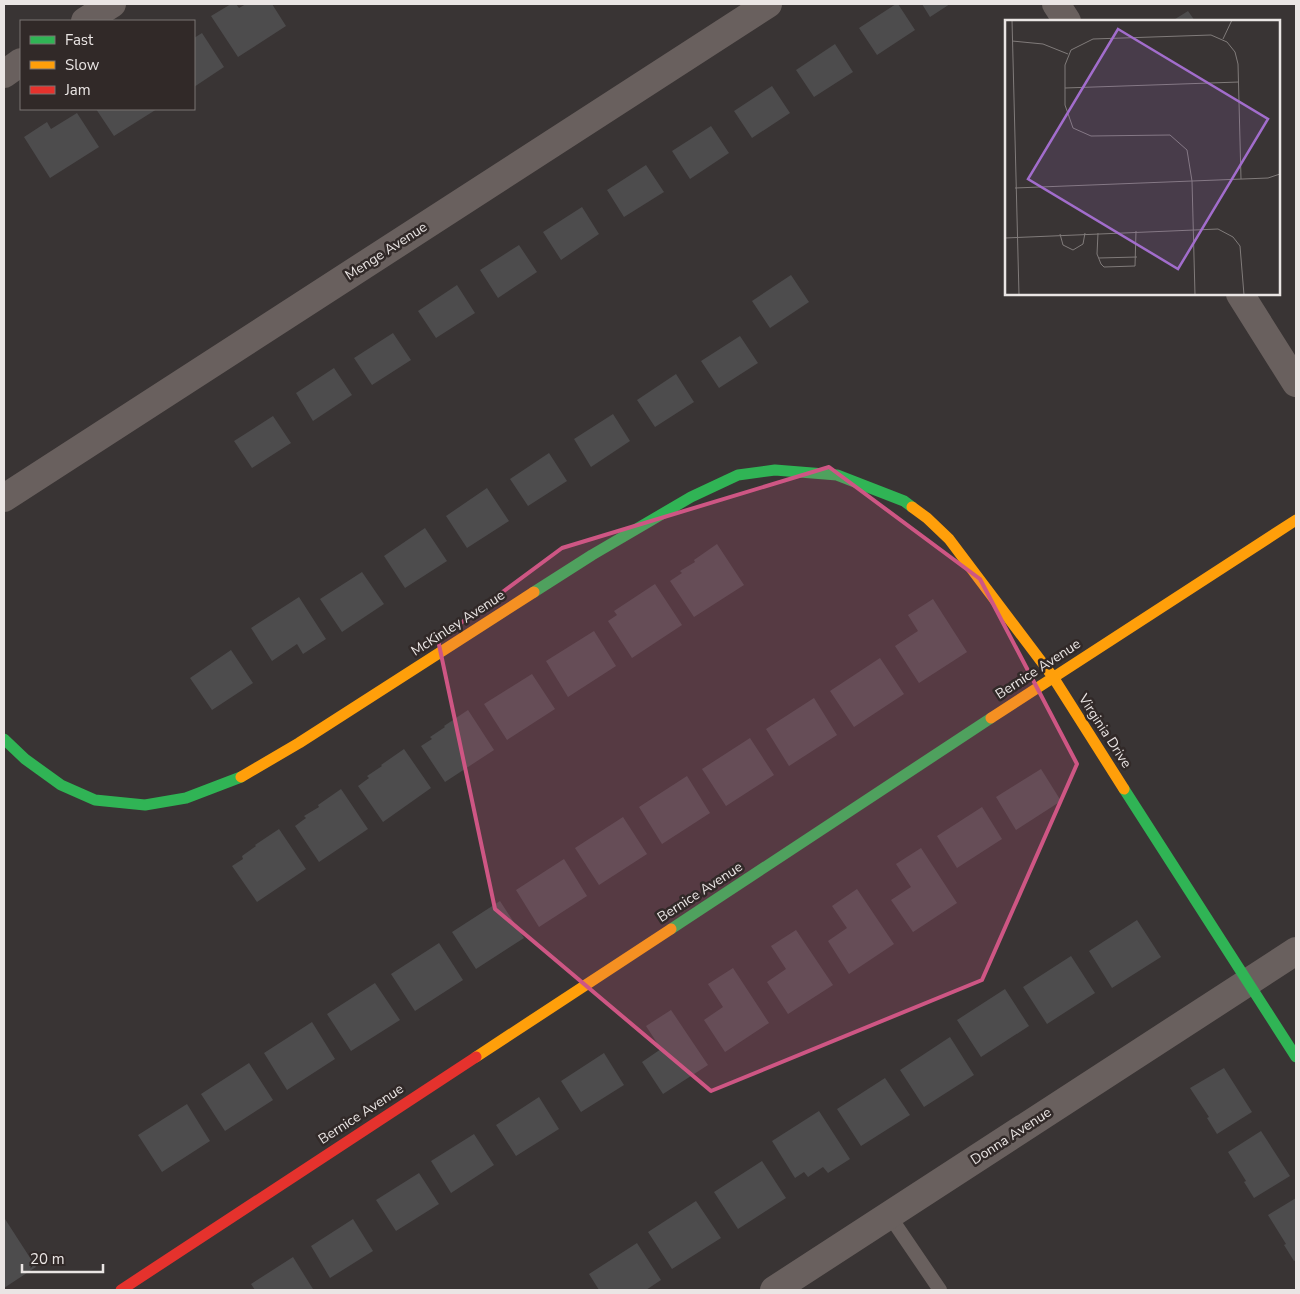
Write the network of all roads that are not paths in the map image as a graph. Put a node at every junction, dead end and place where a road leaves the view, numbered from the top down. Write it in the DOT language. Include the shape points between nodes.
graph roads {
  1 [pos="112,4"];
  2 [pos="768,4"];
  3 [pos="1056,4"];
  4 [pos="87,20"];
  5 [pos="1066,20"];
  6 [pos="20,63"];
  7 [pos="4,74"];
  8 [pos="1241,295"];
  9 [pos="1296,383"];
  10 [pos="837,475"];
  11 [pos="4,498"];
  12 [pos="1296,520"];
  13 [pos="1053,677"];
  14 [pos="4,739"];
  15 [pos="1296,952"];
  16 [pos="1249,982"];
  17 [pos="1296,1057"];
  18 [pos="889,1215"];
  19 [pos="121,1290"];
  20 [pos="774,1290"];
  21 [pos="940,1290"];
  1 -- 4 [label="street"];
  2 -- 11 [label="street, Menge Avenue"];
  3 -- 5 [label="street"];
  6 -- 7 [label="street"];
  8 -- 9 [label="street"];
  10 -- 13 [label="street, Virginia Drive" via="904,501 949,538"];
  10 -- 14 [label="street, McKinley Avenue" via="775,470 738,476 691,496 592,555 299,743 240,777 186,798 145,805 96,800 62,784 25,759"];
  12 -- 13 [label="street, Bernice Avenue"];
  13 -- 16 [label="street, Virginia Drive"];
  13 -- 19 [label="street, Bernice Avenue"];
  15 -- 16 [label="street, Donna Avenue"];
  16 -- 17 [label="street, Virginia Drive"];
  16 -- 18 [label="street, Donna Avenue"];
  18 -- 20 [label="street, Donna Avenue"];
  18 -- 21 [label="lane"];
}
